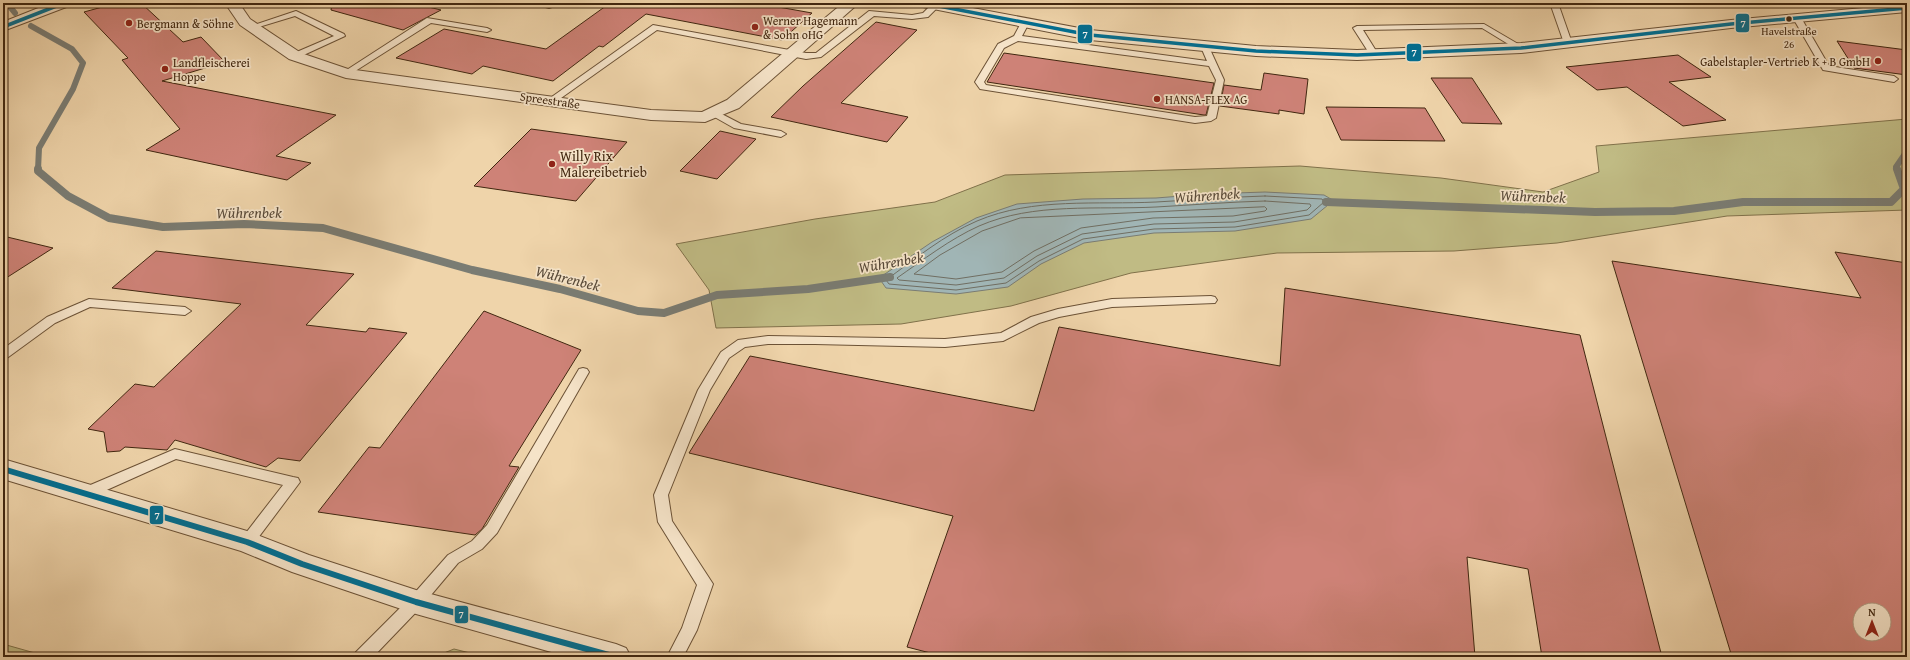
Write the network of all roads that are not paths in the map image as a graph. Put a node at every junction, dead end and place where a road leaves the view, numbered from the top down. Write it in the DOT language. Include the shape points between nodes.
graph roads {
  1 [pos="64,3"];
  2 [pos="232,3"];
  3 [pos="535,3"];
  4 [pos="560,3"];
  5 [pos="852,3"];
  6 [pos="1554,3"];
  7 [pos="929,4"];
  8 [pos="1905,10"];
  9 [pos="1797,18"];
  10 [pos="1025,23"];
  11 [pos="3,27"];
  12 [pos="252,27"];
  13 [pos="487,30"];
  14 [pos="1017,38"];
  15 [pos="1568,42"];
  16 [pos="1205,46"];
  17 [pos="1521,48"];
  18 [pos="793,53"];
  19 [pos="1374,54"];
  20 [pos="295,56"];
  21 [pos="1212,64"];
  22 [pos="346,73"];
  23 [pos="1894,79"];
  24 [pos="551,101"];
  25 [pos="714,112"];
  26 [pos="781,134"];
  27 [pos="1211,300"];
  28 [pos="185,311"];
  29 [pos="3,356"];
  30 [pos="583,372"];
  31 [pos="3,469"];
  32 [pos="86,494"];
  33 [pos="247,542"];
  34 [pos="416,602"];
  35 [pos="362,657"];
  36 [pos="616,657"];
  37 [pos="675,657"];
  1 -- 11 [label="street"];
  2 -- 12 [label="street, Spreestraße" via="245,22"];
  3 -- 4 [label="lane" via="549,6"];
  5 -- 18 [label="street, Spreestraße"];
  6 -- 15 [label="lane"];
  7 -- 10 [label="street"];
  7 -- 18 [label="lane" via="925,15 912,17 872,12 818,55"];
  8 -- 9 [label="street"];
  9 -- 15 [label="street"];
  9 -- 23 [label="lane" via="1826,68"];
  10 -- 14 [label="lane"];
  10 -- 16 [label="street" via="1090,35"];
  12 -- 20 [label="street, Spreestraße"];
  12 -- 20 [label="lane" via="296,12 341,36"];
  13 -- 22 [label="lane" via="430,20"];
  14 -- 21 [label="lane"];
  14 -- 21 [label="lane" via="1001,46 979,82 983,87 1195,120 1211,118 1220,80"];
  15 -- 17 [label="street"];
  16 -- 19 [label="street" via="1256,51"];
  16 -- 21 [label="lane"];
  17 -- 19 [label="street"];
  17 -- 19 [label="lane" via="1484,26 1357,28"];
  18 -- 24 [label="lane" via="656,28"];
  18 -- 25 [label="street, Spreestraße" via="733,104"];
  20 -- 22 [label="street, Spreestraße"];
  22 -- 24 [label="street, Spreestraße"];
  24 -- 25 [label="street, Spreestraße" via="651,115 705,117"];
  25 -- 26 [label="lane" via="734,125"];
  27 -- 37 [label="lane" via="1112,303 1035,320 1003,337 945,342 742,342 724,355 704,390 661,495 665,522 705,584 689,630"];
  28 -- 29 [label="lane" via="89,302 51,320"];
  30 -- 34 [label="lane" via="492,529 477,545 453,558"];
  31 -- 32 [label="street"];
  32 -- 33 [label="street"];
  32 -- 33 [label="lane" via="175,454 293,482"];
  33 -- 34 [label="street" via="302,564"];
  34 -- 35 [label="lane"];
  34 -- 36 [label="street"];
}
